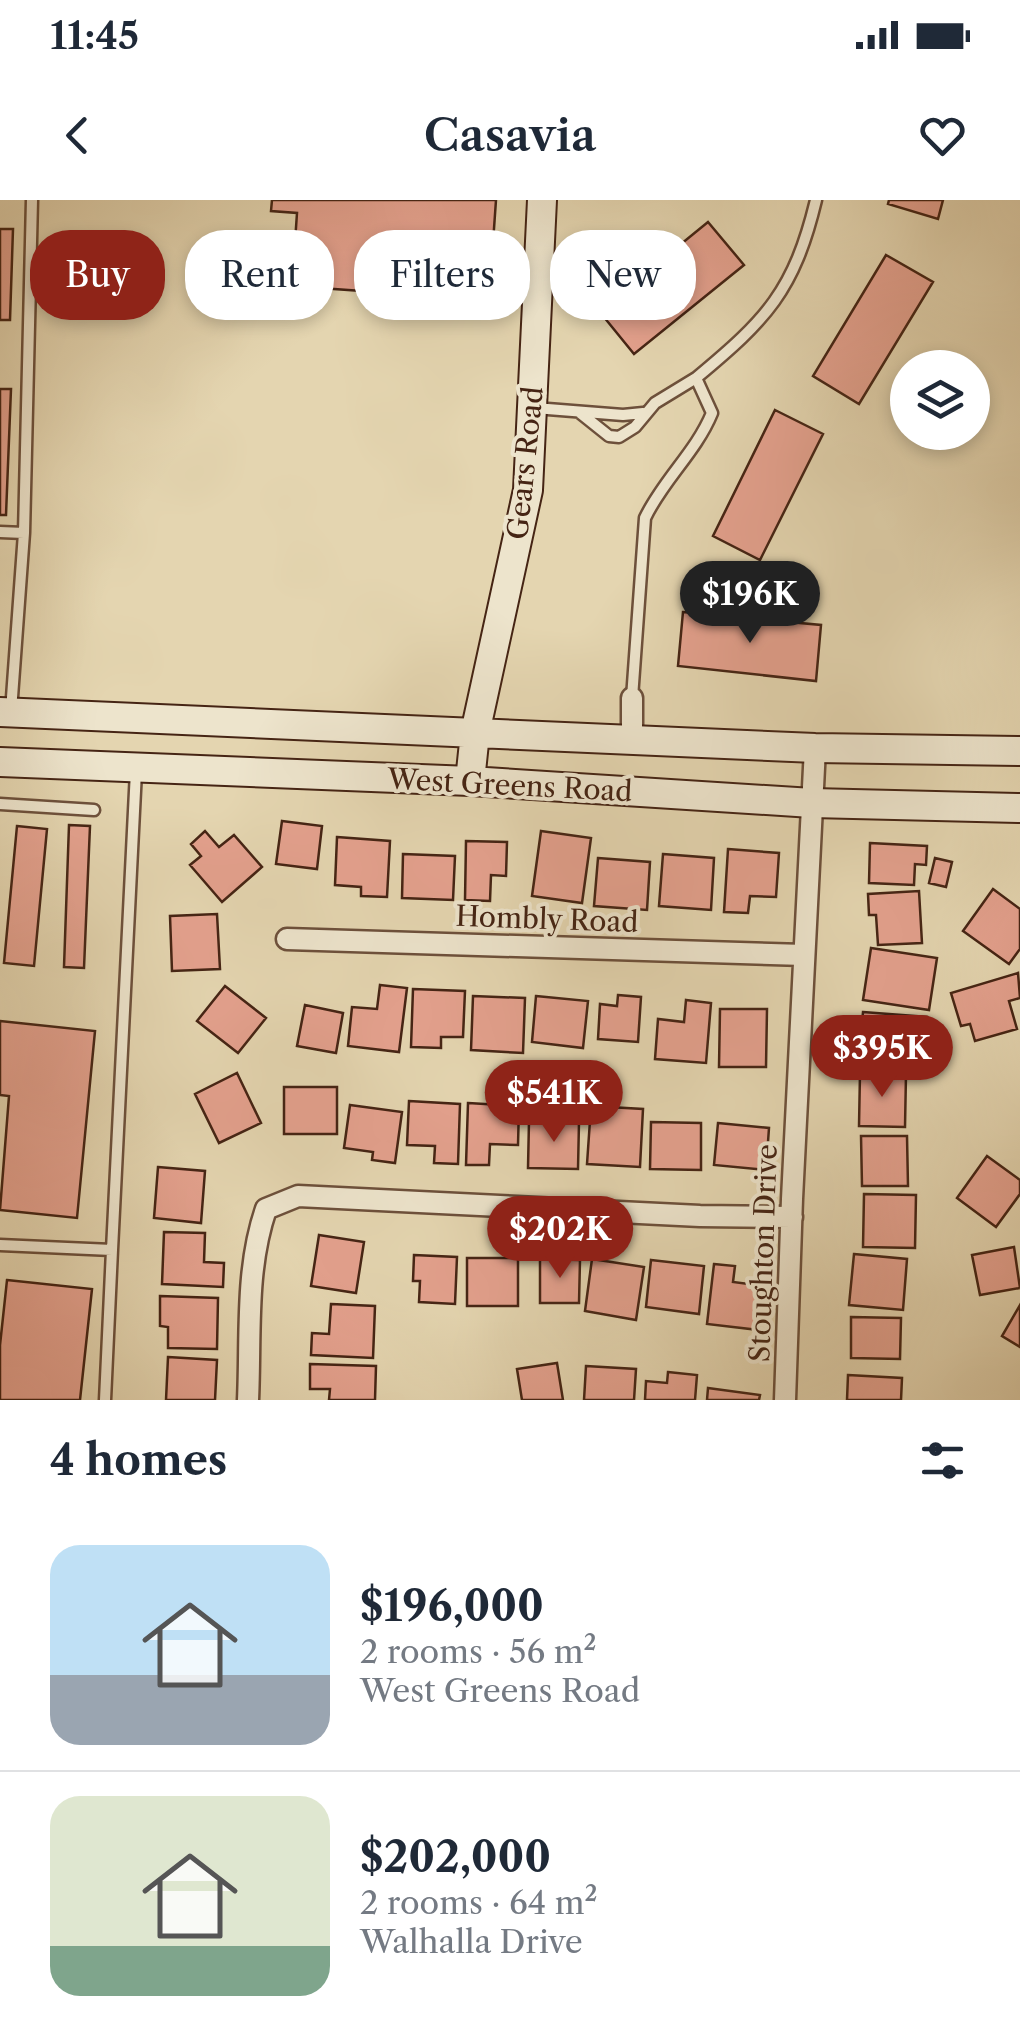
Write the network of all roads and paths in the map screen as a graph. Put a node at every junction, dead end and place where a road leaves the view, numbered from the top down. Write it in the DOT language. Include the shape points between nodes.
graph roads {
  1 [pos="32,200"];
  2 [pos="542,200"];
  3 [pos="816,200"];
  4 [pos="696,378"];
  5 [pos="532,408"];
  6 [pos="578,412"];
  7 [pos="644,413"];
  8 [pos="0,532"];
  9 [pos="24,533"];
  10 [pos="0,666"];
  11 [pos="14,666"];
  12 [pos="632,698"];
  13 [pos="5,712"];
  14 [pos="474,733"];
  15 [pos="632,740"];
  16 [pos="815,748"];
  17 [pos="1020,751"];
  18 [pos="0,762"];
  19 [pos="136,768"];
  20 [pos="470,781"];
  21 [pos="812,803"];
  22 [pos="0,804"];
  23 [pos="1020,808"];
  24 [pos="94,810"];
  25 [pos="287,939"];
  26 [pos="804,955"];
  27 [pos="792,1217"];
  28 [pos="0,1245"];
  29 [pos="112,1250"];
  30 [pos="105,1400"];
  31 [pos="248,1400"];
  32 [pos="785,1400"];
  1 -- 9 [label="lane"];
  2 -- 5 [label="main road, Gears Road"];
  3 -- 4 [label="lane" via="800,260 782,292"];
  4 -- 7 [label="lane"];
  4 -- 12 [label="lane" via="712,413 645,518"];
  5 -- 6 [label="lane"];
  5 -- 14 [label="main road, Gears Road" via="521,530"];
  6 -- 7 [label="lane"];
  6 -- 7 [label="lane" via="619,437"];
  8 -- 9 [label="lane"];
  9 -- 11 [label="lane"];
  10 -- 11 [label="lane"];
  11 -- 13 [label="lane"];
  12 -- 15 [label="street"];
  13 -- 14 [label="main road, West Greens Road"];
  14 -- 15 [label="main road, West Greens Road"];
  14 -- 20 [label="main road, Gears Road"];
  15 -- 16 [label="main road, West Greens Road"];
  16 -- 17 [label="main road, West Greens Road"];
  16 -- 21 [label="street, Stoughton Drive"];
  18 -- 19 [label="main road, West Greens Road"];
  19 -- 20 [label="main road, West Greens Road"];
  19 -- 29 [label="lane"];
  20 -- 21 [label="main road, West Greens Road"];
  21 -- 23 [label="main road, West Greens Road"];
  21 -- 26 [label="street, Stoughton Drive"];
  22 -- 24 [label="lane"];
  25 -- 26 [label="street, Hombly Road"];
  26 -- 27 [label="street, Stoughton Drive"];
  27 -- 31 [label="street" via="298,1196 266,1209 255,1241"];
  27 -- 32 [label="street, Stoughton Drive"];
  28 -- 29 [label="lane"];
  29 -- 30 [label="lane"];
}
